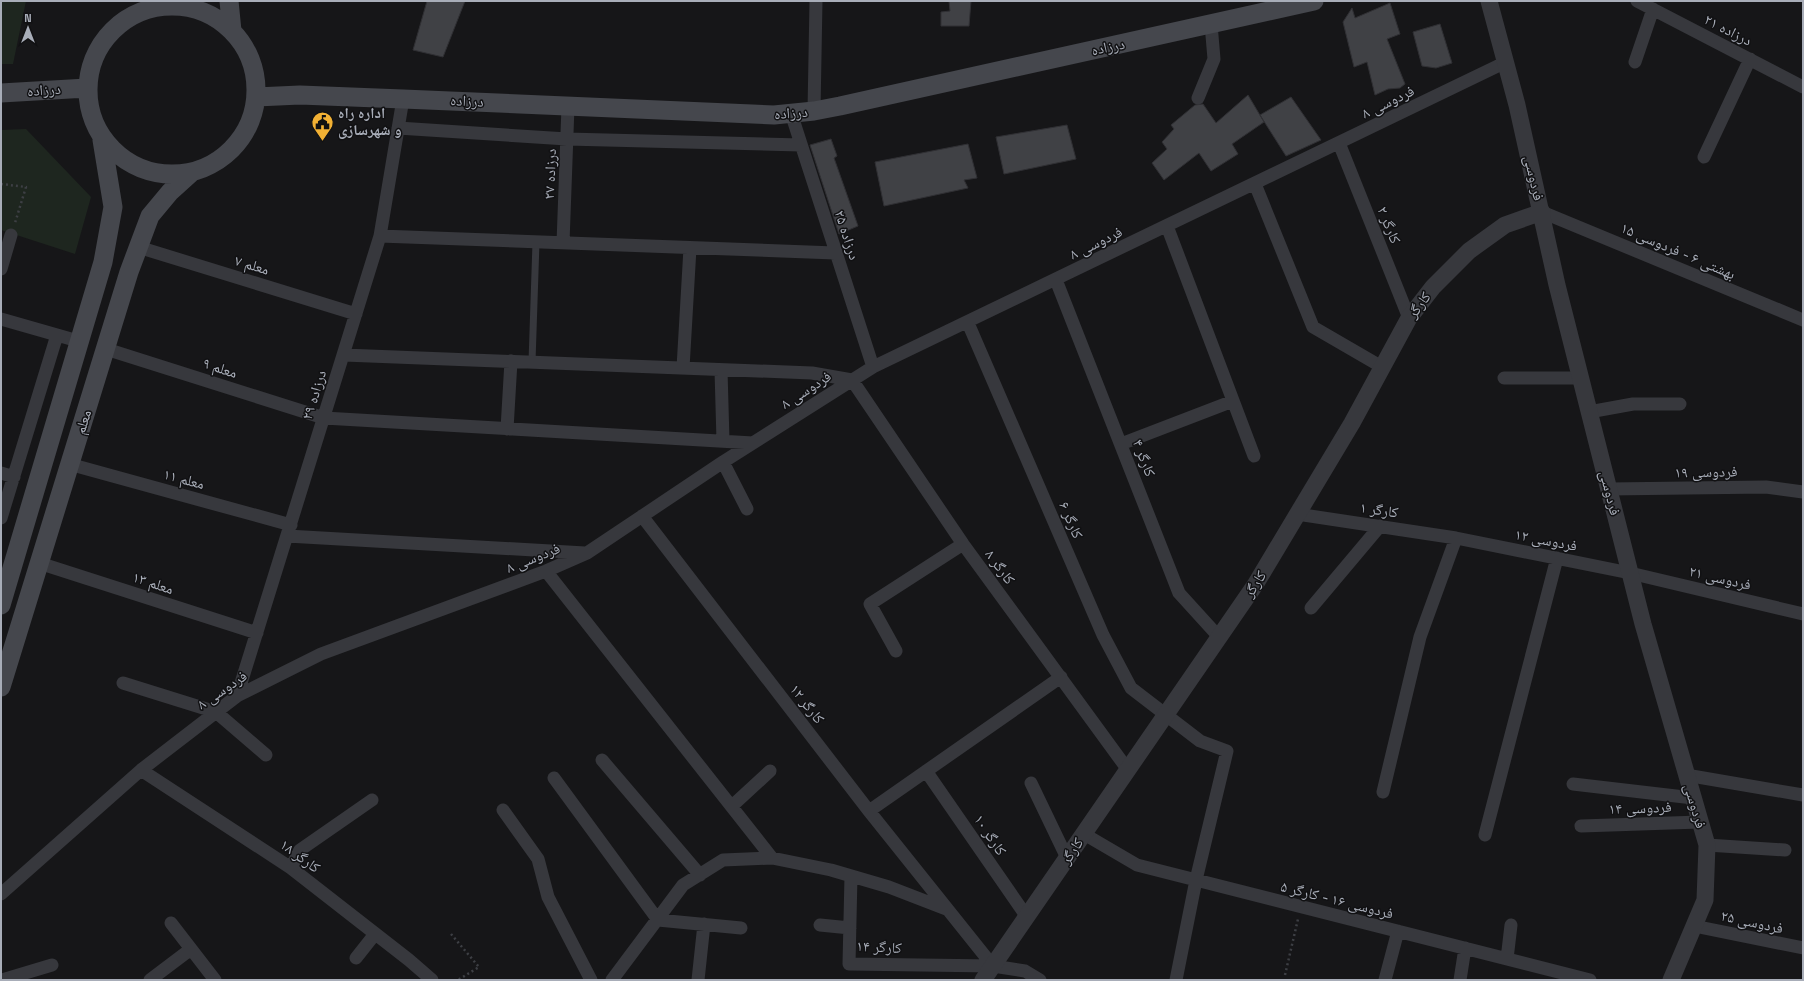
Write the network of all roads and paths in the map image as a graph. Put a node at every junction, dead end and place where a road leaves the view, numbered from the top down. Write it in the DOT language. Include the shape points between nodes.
graph roads {
  1 [pos="229,1"];
  2 [pos="816,1"];
  3 [pos="1314,1"];
  4 [pos="1489,1"];
  5 [pos="1638,1"];
  6 [pos="154,5"];
  7 [pos="1654,9"];
  8 [pos="1212,24"];
  9 [pos="232,31"];
  10 [pos="1750,59"];
  11 [pos="1506,62"];
  12 [pos="1635,62"];
  13 [pos="1803,87"];
  14 [pos="87,88"];
  15 [pos="1,93"];
  16 [pos="256,97"];
  17 [pos="403,98"];
  18 [pos="1198,98"];
  19 [pos="568,106"];
  20 [pos="814,111"];
  21 [pos="791,113"];
  22 [pos="398,128"];
  23 [pos="567,139"];
  24 [pos="102,140"];
  25 [pos="1339,143"];
  26 [pos="801,145"];
  27 [pos="1704,157"];
  28 [pos="191,173"];
  29 [pos="1,184"];
  30 [pos="1255,184"];
  31 [pos="1542,212"];
  32 [pos="1166,226"];
  33 [pos="11,236"];
  34 [pos="380,236"];
  35 [pos="536,242"];
  36 [pos="563,243"];
  37 [pos="138,247"];
  38 [pos="690,248"];
  39 [pos="835,253"];
  40 [pos="1,269"];
  41 [pos="1056,280"];
  42 [pos="356,314"];
  43 [pos="1409,318"];
  44 [pos="1,319"];
  45 [pos="1803,320"];
  46 [pos="968,323"];
  47 [pos="56,335"];
  48 [pos="78,342"];
  49 [pos="106,349"];
  50 [pos="344,355"];
  51 [pos="511,361"];
  52 [pos="532,362"];
  53 [pos="873,367"];
  54 [pos="1382,367"];
  55 [pos="682,368"];
  56 [pos="721,370"];
  57 [pos="1504,378"];
  58 [pos="1581,378"];
  59 [pos="852,380"];
  60 [pos="65,388"];
  61 [pos="91,397"];
  62 [pos="1233,401"];
  63 [pos="1680,404"];
  64 [pos="1589,412"];
  65 [pos="324,418"];
  66 [pos="507,429"];
  67 [pos="723,441"];
  68 [pos="753,443"];
  69 [pos="1121,444"];
  70 [pos="1254,456"];
  71 [pos="723,462"];
  72 [pos="69,464"];
  73 [pos="1,472"];
  74 [pos="14,477"];
  75 [pos="1609,489"];
  76 [pos="1803,492"];
  77 [pos="747,508"];
  78 [pos="1297,514"];
  79 [pos="642,516"];
  80 [pos="1,518"];
  81 [pos="1380,526"];
  82 [pos="289,530"];
  83 [pos="1456,538"];
  84 [pos="963,544"];
  85 [pos="587,553"];
  86 [pos="1557,558"];
  87 [pos="38,564"];
  88 [pos="546,571"];
  89 [pos="1630,573"];
  90 [pos="1,605"];
  91 [pos="1311,608"];
  92 [pos="1803,614"];
  93 [pos="257,633"];
  94 [pos="1219,638"];
  95 [pos="896,651"];
  96 [pos="1061,677"];
  97 [pos="123,683"];
  98 [pos="1,687"];
  99 [pos="237,696"];
  100 [pos="216,712"];
  101 [pos="1165,715"];
  102 [pos="266,755"];
  103 [pos="602,760"];
  104 [pos="141,770"];
  105 [pos="770,770"];
  106 [pos="1128,770"];
  107 [pos="926,771"];
  108 [pos="1686,775"];
  109 [pos="554,778"];
  110 [pos="1031,783"];
  111 [pos="1573,784"];
  112 [pos="1384,792"];
  113 [pos="1803,794"];
  114 [pos="1693,798"];
  115 [pos="372,800"];
  116 [pos="732,806"];
  117 [pos="503,810"];
  118 [pos="869,811"];
  119 [pos="1700,822"];
  120 [pos="1581,826"];
  121 [pos="1084,834"];
  122 [pos="1485,835"];
  123 [pos="1707,845"];
  124 [pos="1785,850"];
  125 [pos="772,858"];
  126 [pos="1067,858"];
  127 [pos="291,868"];
  128 [pos="700,875"];
  129 [pos="851,876"];
  130 [pos="1196,880"];
  131 [pos="1,894"];
  132 [pos="1300,907"];
  133 [pos="948,910"];
  134 [pos="1027,917"];
  135 [pos="658,920"];
  136 [pos="171,923"];
  137 [pos="704,924"];
  138 [pos="820,925"];
  139 [pos="1510,925"];
  140 [pos="1694,926"];
  141 [pos="741,928"];
  142 [pos="850,928"];
  143 [pos="1398,931"];
  144 [pos="375,934"];
  145 [pos="451,934"];
  146 [pos="1465,948"];
  147 [pos="1803,948"];
  148 [pos="191,949"];
  149 [pos="356,958"];
  150 [pos="1507,959"];
  151 [pos="52,966"];
  152 [pos="993,966"];
  153 [pos="1286,975"];
  154 [pos="2,980"];
  155 [pos="150,980"];
  156 [pos="215,980"];
  157 [pos="432,980"];
  158 [pos="458,980"];
  159 [pos="591,980"];
  160 [pos="612,980"];
  161 [pos="698,980"];
  162 [pos="983,980"];
  163 [pos="1040,980"];
  164 [pos="1176,980"];
  165 [pos="1385,980"];
  166 [pos="1460,980"];
  167 [pos="1590,980"];
  168 [pos="1671,980"];
  1 -- 9 [label="main road"];
  2 -- 20 [label="street"];
  3 -- 8 [label="main road, درزاده"];
  4 -- 11 [label="street, فردوسی"];
  5 -- 7 [label="street, درزاده ۲۱"];
  6 -- 9 [label="main road" via="194,9 214,18"];
  6 -- 14 [label="main road" via="112,30 99,47 90,67"];
  7 -- 10 [label="street, درزاده ۲۱"];
  7 -- 12 [label="street"];
  8 -- 18 [label="street" via="1214,59"];
  8 -- 20 [label="main road, درزاده"];
  9 -- 16 [label="main road" via="251,61 256,79"];
  10 -- 13 [label="street, درزاده ۲۱"];
  10 -- 27 [label="street"];
  11 -- 25 [label="street, فردوسی ۸"];
  11 -- 31 [label="street, فردوسی"];
  14 -- 15 [label="main road, درزاده"];
  14 -- 24 [label="main road" via="89,109"];
  16 -- 17 [label="main road, درزاده" via="300,95"];
  16 -- 28 [label="main road" via="252,118 242,137 228,153 211,165"];
  17 -- 19 [label="main road, درزاده"];
  17 -- 22 [label="street, درزاده ۲۹"];
  19 -- 21 [label="main road, درزاده" via="774,115"];
  19 -- 23 [label="street, درزاده ۲۷"];
  20 -- 21 [label="main road, درزاده"];
  21 -- 26 [label="street, درزاده ۲۵"];
  22 -- 23 [label="street"];
  22 -- 34 [label="street, درزاده ۲۹"];
  23 -- 26 [label="street"];
  23 -- 36 [label="street, درزاده ۲۷"];
  24 -- 28 [label="main road" via="120,157 141,170 166,175"];
  24 -- 48 [label="main road, معلم" via="112,207 103,262"];
  25 -- 30 [label="street, فردوسی ۸"];
  25 -- 43 [label="street, کارگر ۲"];
  26 -- 39 [label="street, درزاده ۲۵"];
  28 -- 37 [label="main road, معلم" via="170,192 150,216"];
  29 -- 33 [label="path" via="26,187"];
  30 -- 32 [label="street, فردوسی ۸"];
  30 -- 54 [label="street" via="1313,327"];
  31 -- 43 [label="street, کارگر" via="1506,225 1469,251 1433,287"];
  31 -- 45 [label="street, بهشتی ۶ - فردوسی ۱۵"];
  31 -- 58 [label="street, فردوسی" via="1557,285"];
  32 -- 41 [label="street, فردوسی ۸"];
  32 -- 62 [label="street"];
  33 -- 40 [label="street"];
  34 -- 35 [label="street"];
  34 -- 42 [label="street, درزاده ۲۹"];
  35 -- 36 [label="street"];
  35 -- 52 [label="lane"];
  36 -- 38 [label="street"];
  37 -- 42 [label="street, معلم ۷"];
  37 -- 49 [label="main road, معلم"];
  38 -- 39 [label="street"];
  38 -- 55 [label="street"];
  39 -- 53 [label="street, درزاده ۲۵"];
  41 -- 46 [label="street, فردوسی ۸"];
  41 -- 69 [label="street, کارگر ۴"];
  42 -- 50 [label="street, درزاده ۲۹"];
  43 -- 54 [label="street, کارگر"];
  44 -- 47 [label="street"];
  46 -- 53 [label="street, فردوسی ۸"];
  46 -- 101 [label="street, کارگر ۶" via="1103,635 1130,688"];
  47 -- 48 [label="street"];
  47 -- 74 [label="street"];
  48 -- 60 [label="main road, معلم"];
  49 -- 61 [label="main road, معلم"];
  49 -- 65 [label="street, معلم ۹"];
  50 -- 51 [label="street"];
  50 -- 65 [label="street, درزاده ۲۹"];
  51 -- 52 [label="street"];
  51 -- 66 [label="street"];
  52 -- 55 [label="street"];
  53 -- 59 [label="street, فردوسی ۸"];
  54 -- 78 [label="street, کارگر" via="1352,423"];
  55 -- 56 [label="street"];
  56 -- 59 [label="street" via="812,373"];
  56 -- 67 [label="street"];
  57 -- 58 [label="street"];
  58 -- 64 [label="street, فردوسی"];
  59 -- 68 [label="street, فردوسی ۸"];
  59 -- 84 [label="street, کارگر ۸"];
  60 -- 61 [label="main road"];
  60 -- 90 [label="main road, معلم"];
  61 -- 72 [label="main road, معلم"];
  62 -- 69 [label="street"];
  62 -- 70 [label="street"];
  63 -- 64 [label="street" via="1633,404"];
  64 -- 75 [label="street, فردوسی"];
  65 -- 66 [label="street, معلم ۹"];
  65 -- 82 [label="street, درزاده ۲۹"];
  66 -- 67 [label="street, معلم ۹"];
  67 -- 68 [label="street, معلم ۹"];
  68 -- 71 [label="street, فردوسی ۸"];
  69 -- 94 [label="street, کارگر ۴" via="1179,593"];
  71 -- 77 [label="street"];
  71 -- 79 [label="street, فردوسی ۸"];
  72 -- 82 [label="street, معلم ۱۱"];
  72 -- 87 [label="main road, معلم"];
  73 -- 74 [label="street"];
  74 -- 80 [label="street"];
  75 -- 76 [label="street, فردوسی ۱۹" via="1766,487"];
  75 -- 89 [label="street, فردوسی"];
  78 -- 81 [label="street, کارگر ۱"];
  78 -- 94 [label="street, کارگر" via="1255,585"];
  79 -- 85 [label="street, فردوسی ۸"];
  79 -- 118 [label="street, کارگر ۱۲"];
  81 -- 83 [label="street, کارگر ۱"];
  81 -- 91 [label="street"];
  82 -- 85 [label="street, معلم ۱۱"];
  82 -- 93 [label="street, درزاده ۲۹"];
  83 -- 86 [label="street, فردوسی ۱۲"];
  83 -- 112 [label="street" via="1420,638"];
  84 -- 95 [label="street" via="870,604"];
  84 -- 96 [label="street, کارگر ۸"];
  85 -- 88 [label="street, فردوسی ۸"];
  86 -- 89 [label="street, فردوسی ۱۲"];
  86 -- 122 [label="street"];
  87 -- 93 [label="street, معلم ۱۳"];
  87 -- 98 [label="main road, معلم"];
  88 -- 99 [label="street, فردوسی ۸" via="320,654"];
  88 -- 116 [label="street"];
  89 -- 92 [label="street, فردوسی ۲۱"];
  89 -- 108 [label="street, فردوسی"];
  93 -- 99 [label="street, درزاده ۲۹"];
  94 -- 101 [label="street, کارگر"];
  96 -- 106 [label="street, کارگر ۸"];
  96 -- 107 [label="street"];
  97 -- 100 [label="street"];
  99 -- 100 [label="street, فردوسی ۸"];
  100 -- 102 [label="street"];
  100 -- 104 [label="street, فردوسی ۸"];
  101 -- 106 [label="street, کارگر"];
  101 -- 130 [label="street, کارگر ۶" via="1200,741 1227,752"];
  103 -- 128 [label="street"];
  104 -- 127 [label="street, کارگر ۱۸"];
  104 -- 131 [label="street, فردوسی ۸"];
  105 -- 116 [label="street"];
  106 -- 121 [label="street, کارگر"];
  107 -- 118 [label="street"];
  107 -- 134 [label="street, کارگر ۱۰"];
  108 -- 113 [label="street"];
  108 -- 114 [label="street, فردوسی"];
  109 -- 135 [label="street"];
  110 -- 126 [label="street"];
  111 -- 114 [label="street"];
  114 -- 119 [label="street, فردوسی"];
  115 -- 127 [label="street" via="300,850"];
  116 -- 125 [label="street"];
  117 -- 159 [label="street" via="538,859 548,897"];
  118 -- 133 [label="street, کارگر ۱۲"];
  119 -- 120 [label="street, فردوسی ۱۴"];
  119 -- 123 [label="street, فردوسی"];
  121 -- 126 [label="street, کارگر"];
  121 -- 130 [label="street, فردوسی ۱۶ - کارگر ۵" via="1137,865"];
  123 -- 124 [label="street"];
  123 -- 140 [label="street, فردوسی" via="1705,900"];
  125 -- 128 [label="street, کارگر ۱۲" via="723,860"];
  125 -- 129 [label="street, کارگر ۱۲"];
  126 -- 134 [label="street, کارگر"];
  127 -- 144 [label="street, کارگر ۱۸"];
  128 -- 135 [label="street, کارگر ۱۲" via="684,885"];
  129 -- 133 [label="street, کارگر ۱۲" via="889,887"];
  129 -- 142 [label="street, کارگر ۱۴"];
  130 -- 132 [label="street, فردوسی ۱۶ - کارگر ۵"];
  130 -- 164 [label="street"];
  132 -- 143 [label="street, فردوسی ۱۶ - کارگر ۵"];
  132 -- 153 [label="path"];
  133 -- 152 [label="street, کارگر ۱۲"];
  134 -- 152 [label="street, کارگر"];
  135 -- 137 [label="street"];
  135 -- 160 [label="street, کارگر ۱۲"];
  136 -- 148 [label="street"];
  137 -- 141 [label="street"];
  137 -- 161 [label="street"];
  138 -- 142 [label="street"];
  139 -- 150 [label="street"];
  140 -- 147 [label="street, فردوسی ۲۵"];
  140 -- 168 [label="street, فردوسی"];
  142 -- 152 [label="street, کارگر ۱۴" via="850,964"];
  143 -- 146 [label="street, فردوسی ۱۶ - کارگر ۵"];
  143 -- 165 [label="street"];
  144 -- 149 [label="street"];
  144 -- 157 [label="street, کارگر ۱۸"];
  145 -- 158 [label="path" via="479,967"];
  146 -- 150 [label="street, فردوسی ۱۶ - کارگر ۵"];
  146 -- 166 [label="street"];
  148 -- 155 [label="street"];
  148 -- 156 [label="street"];
  150 -- 167 [label="street, فردوسی ۱۶ - کارگر ۵"];
  151 -- 154 [label="street"];
  152 -- 162 [label="street, کارگر"];
  152 -- 163 [label="street" via="1025,971"];
}
